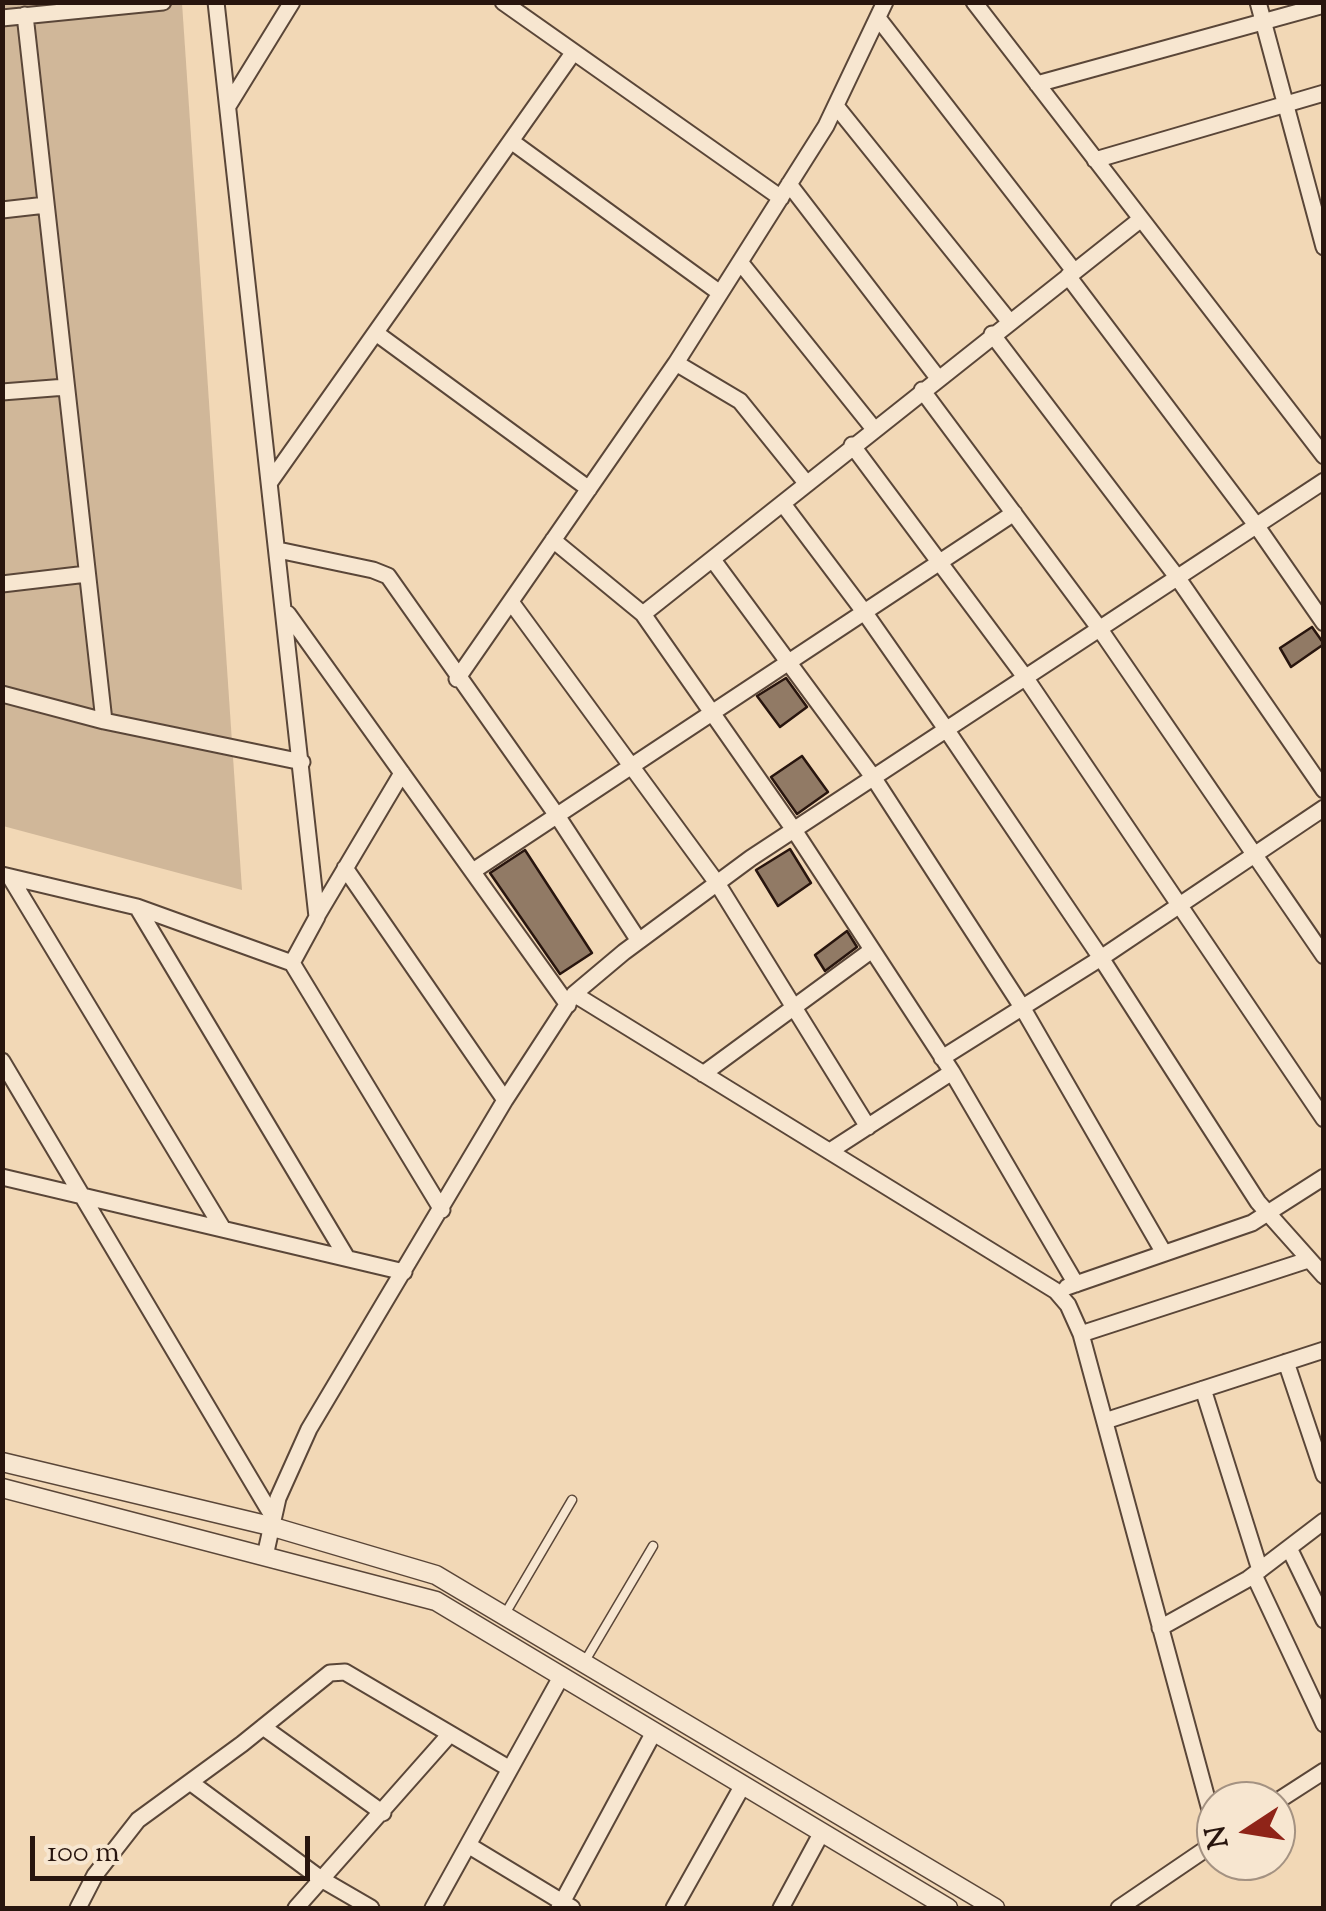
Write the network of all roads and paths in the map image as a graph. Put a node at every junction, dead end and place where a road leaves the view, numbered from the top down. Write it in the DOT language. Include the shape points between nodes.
graph roads {
  1 [pos="163,2"];
  2 [pos="216,2"];
  3 [pos="292,2"];
  4 [pos="502,2"];
  5 [pos="1258,2"];
  6 [pos="980,4"];
  7 [pos="1324,4"];
  8 [pos="882,10"];
  9 [pos="24,16"];
  10 [pos="2,18"];
  11 [pos="1264,22"];
  12 [pos="574,54"];
  13 [pos="1037,84"];
  14 [pos="1324,93"];
  15 [pos="1286,104"];
  16 [pos="228,106"];
  17 [pos="836,106"];
  18 [pos="511,142"];
  19 [pos="1095,160"];
  20 [pos="1316,187"];
  21 [pos="785,191"];
  22 [pos="46,205"];
  23 [pos="2,210"];
  24 [pos="1141,219"];
  25 [pos="1324,247"];
  26 [pos="740,262"];
  27 [pos="1071,274"];
  28 [pos="720,293"];
  29 [pos="1010,321"];
  30 [pos="376,333"];
  31 [pos="992,334"];
  32 [pos="676,363"];
  33 [pos="938,378"];
  34 [pos="66,387"];
  35 [pos="922,390"];
  36 [pos="2,392"];
  37 [pos="874,428"];
  38 [pos="852,446"];
  39 [pos="1324,456"];
  40 [pos="1324,481"];
  41 [pos="270,482"];
  42 [pos="807,484"];
  43 [pos="589,488"];
  44 [pos="783,504"];
  45 [pos="1014,513"];
  46 [pos="1256,525"];
  47 [pos="553,540"];
  48 [pos="278,550"];
  49 [pos="713,560"];
  50 [pos="940,562"];
  51 [pos="88,574"];
  52 [pos="1177,578"];
  53 [pos="2,584"];
  54 [pos="510,602"];
  55 [pos="285,610"];
  56 [pos="866,612"];
  57 [pos="643,614"];
  58 [pos="1324,624"];
  59 [pos="1099,628"];
  60 [pos="790,662"];
  61 [pos="1025,677"];
  62 [pos="458,678"];
  63 [pos="2,694"];
  64 [pos="711,715"];
  65 [pos="104,721"];
  66 [pos="946,728"];
  67 [pos="302,762"];
  68 [pos="634,766"];
  69 [pos="402,774"];
  70 [pos="873,777"];
  71 [pos="1324,790"];
  72 [pos="1324,808"];
  73 [pos="558,817"];
  74 [pos="794,830"];
  75 [pos="1253,854"];
  76 [pos="346,868"];
  77 [pos="473,871"];
  78 [pos="6,876"];
  79 [pos="717,883"];
  80 [pos="1179,903"];
  81 [pos="137,907"];
  82 [pos="317,916"];
  83 [pos="639,941"];
  84 [pos="872,950"];
  85 [pos="1324,956"];
  86 [pos="1101,958"];
  87 [pos="292,963"];
  88 [pos="571,999"];
  89 [pos="794,1007"];
  90 [pos="1022,1007"];
  91 [pos="2,1062"];
  92 [pos="947,1065"];
  93 [pos="704,1074"];
  94 [pos="504,1100"];
  95 [pos="1324,1119"];
  96 [pos="868,1127"];
  97 [pos="830,1152"];
  98 [pos="2,1176"];
  99 [pos="1324,1177"];
  100 [pos="82,1195"];
  101 [pos="442,1210"];
  102 [pos="1268,1214"];
  103 [pos="222,1229"];
  104 [pos="1164,1253"];
  105 [pos="347,1258"];
  106 [pos="1308,1260"];
  107 [pos="404,1272"];
  108 [pos="1324,1276"];
  109 [pos="1076,1284"];
  110 [pos="1056,1291"];
  111 [pos="1081,1334"];
  112 [pos="1324,1350"];
  113 [pos="1286,1362"];
  114 [pos="1203,1389"];
  115 [pos="1105,1422"];
  116 [pos="2,1462"];
  117 [pos="1324,1476"];
  118 [pos="2,1488"];
  119 [pos="572,1500"];
  120 [pos="272,1521"];
  121 [pos="1324,1521"];
  122 [pos="652,1546"];
  123 [pos="1289,1548"];
  124 [pos="265,1556"];
  125 [pos="1256,1573"];
  126 [pos="505,1614"];
  127 [pos="1324,1620"];
  128 [pos="1160,1628"];
  129 [pos="585,1661"];
  130 [pos="561,1677"];
  131 [pos="1324,1724"];
  132 [pos="263,1727"];
  133 [pos="654,1732"];
  134 [pos="450,1734"];
  135 [pos="510,1769"];
  136 [pos="1324,1771"];
  137 [pos="1202,1781"];
  138 [pos="190,1782"];
  139 [pos="743,1785"];
  140 [pos="1296,1789"];
  141 [pos="382,1813"];
  142 [pos="822,1832"];
  143 [pos="468,1844"];
  144 [pos="1196,1856"];
  145 [pos="322,1879"];
  146 [pos="564,1906"];
  147 [pos="78,1908"];
  148 [pos="296,1908"];
  149 [pos="370,1908"];
  150 [pos="433,1908"];
  151 [pos="674,1908"];
  152 [pos="781,1908"];
  153 [pos="948,1908"];
  154 [pos="995,1908"];
  155 [pos="1119,1908"];
  1 -- 9 [label="street"];
  2 -- 16 [label="street"];
  3 -- 16 [label="street"];
  4 -- 12 [label="street"];
  5 -- 11 [label="street"];
  6 -- 13 [label="street"];
  7 -- 11 [label="street"];
  8 -- 17 [label="street"];
  8 -- 27 [label="street"];
  9 -- 10 [label="street"];
  9 -- 22 [label="street"];
  11 -- 13 [label="street"];
  11 -- 15 [label="street"];
  12 -- 18 [label="street"];
  12 -- 21 [label="street"];
  13 -- 19 [label="street"];
  14 -- 15 [label="street"];
  15 -- 19 [label="street"];
  15 -- 20 [label="street"];
  16 -- 41 [label="street"];
  17 -- 21 [label="street"];
  17 -- 29 [label="street"];
  18 -- 28 [label="street"];
  18 -- 30 [label="street"];
  19 -- 24 [label="street"];
  20 -- 25 [label="street"];
  21 -- 26 [label="street"];
  21 -- 33 [label="street"];
  22 -- 23 [label="street"];
  22 -- 34 [label="street"];
  24 -- 27 [label="street"];
  24 -- 39 [label="street"];
  26 -- 28 [label="street"];
  26 -- 37 [label="street"];
  27 -- 29 [label="street"];
  27 -- 46 [label="street"];
  28 -- 32 [label="street"];
  29 -- 31 [label="street"];
  30 -- 41 [label="street"];
  30 -- 43 [label="street"];
  31 -- 33 [label="street"];
  31 -- 52 [label="street"];
  32 -- 42 [label="street" via="740,400"];
  32 -- 43 [label="street"];
  33 -- 35 [label="street"];
  34 -- 36 [label="street"];
  34 -- 51 [label="street"];
  35 -- 37 [label="street"];
  35 -- 45 [label="street"];
  37 -- 38 [label="street"];
  38 -- 42 [label="street"];
  38 -- 50 [label="street"];
  40 -- 46 [label="street"];
  41 -- 48 [label="street"];
  42 -- 44 [label="street"];
  43 -- 47 [label="street"];
  44 -- 49 [label="street"];
  44 -- 56 [label="street"];
  45 -- 50 [label="street"];
  45 -- 59 [label="street"];
  46 -- 52 [label="street"];
  46 -- 58 [label="street"];
  47 -- 54 [label="street"];
  47 -- 57 [label="street"];
  48 -- 55 [label="street"];
  48 -- 62 [label="street" via="388,576"];
  49 -- 57 [label="street"];
  49 -- 60 [label="street"];
  50 -- 56 [label="street"];
  50 -- 61 [label="street"];
  51 -- 53 [label="street"];
  51 -- 65 [label="street"];
  52 -- 59 [label="street"];
  52 -- 71 [label="street"];
  54 -- 62 [label="street"];
  54 -- 68 [label="street"];
  55 -- 67 [label="street"];
  55 -- 69 [label="street"];
  56 -- 60 [label="street"];
  56 -- 66 [label="street"];
  57 -- 64 [label="street"];
  59 -- 61 [label="street"];
  59 -- 75 [label="street"];
  60 -- 64 [label="street"];
  60 -- 70 [label="street"];
  61 -- 66 [label="street"];
  61 -- 80 [label="street"];
  62 -- 73 [label="street"];
  63 -- 65 [label="street"];
  64 -- 68 [label="street"];
  64 -- 74 [label="street"];
  65 -- 67 [label="street"];
  66 -- 70 [label="street"];
  66 -- 86 [label="street"];
  67 -- 82 [label="street"];
  68 -- 73 [label="street"];
  68 -- 79 [label="street"];
  69 -- 76 [label="street"];
  69 -- 77 [label="street"];
  70 -- 74 [label="street"];
  70 -- 90 [label="street"];
  72 -- 75 [label="street"];
  73 -- 77 [label="street"];
  73 -- 83 [label="street"];
  74 -- 79 [label="street"];
  74 -- 84 [label="street"];
  75 -- 80 [label="street"];
  75 -- 85 [label="street"];
  76 -- 82 [label="street"];
  76 -- 94 [label="street"];
  77 -- 88 [label="street"];
  78 -- 81 [label="street"];
  78 -- 103 [label="street"];
  79 -- 83 [label="street"];
  79 -- 89 [label="street"];
  80 -- 86 [label="street"];
  80 -- 95 [label="street"];
  81 -- 87 [label="street"];
  81 -- 105 [label="street"];
  82 -- 87 [label="street"];
  83 -- 88 [label="street"];
  84 -- 89 [label="street"];
  84 -- 92 [label="street"];
  86 -- 90 [label="street"];
  86 -- 102 [label="street"];
  87 -- 101 [label="street"];
  88 -- 93 [label="street"];
  88 -- 94 [label="street"];
  89 -- 93 [label="street"];
  89 -- 96 [label="street"];
  90 -- 92 [label="street"];
  90 -- 104 [label="street"];
  91 -- 100 [label="street"];
  92 -- 96 [label="street"];
  92 -- 109 [label="street"];
  93 -- 97 [label="street"];
  94 -- 101 [label="street"];
  96 -- 97 [label="street"];
  97 -- 110 [label="street"];
  98 -- 100 [label="street"];
  99 -- 102 [label="street"];
  100 -- 103 [label="street"];
  100 -- 120 [label="street"];
  101 -- 107 [label="street"];
  102 -- 104 [label="street"];
  102 -- 106 [label="street"];
  103 -- 105 [label="street"];
  104 -- 109 [label="street"];
  105 -- 107 [label="street"];
  106 -- 108 [label="street"];
  106 -- 111 [label="street"];
  107 -- 120 [label="street" via="291,1464"];
  109 -- 110 [label="street"];
  110 -- 111 [label="street"];
  111 -- 115 [label="street"];
  112 -- 113 [label="street"];
  113 -- 114 [label="street"];
  113 -- 117 [label="street"];
  114 -- 115 [label="street"];
  114 -- 125 [label="street"];
  115 -- 128 [label="street"];
  116 -- 120 [label="street"];
  118 -- 124 [label="street"];
  119 -- 126 [label="lane"];
  120 -- 124 [label="street"];
  120 -- 126 [label="street" via="436,1575"];
  121 -- 123 [label="street"];
  122 -- 129 [label="lane"];
  123 -- 125 [label="street"];
  123 -- 127 [label="street"];
  124 -- 130 [label="street" via="436,1601"];
  125 -- 128 [label="street"];
  125 -- 131 [label="street"];
  126 -- 129 [label="street"];
  128 -- 137 [label="street"];
  129 -- 154 [label="street"];
  130 -- 133 [label="street"];
  130 -- 135 [label="street"];
  132 -- 134 [label="street" via="338,1671"];
  132 -- 138 [label="street"];
  132 -- 141 [label="street"];
  133 -- 139 [label="street"];
  133 -- 146 [label="street"];
  134 -- 135 [label="street"];
  134 -- 141 [label="street"];
  135 -- 143 [label="street"];
  136 -- 140 [label="street"];
  138 -- 145 [label="street"];
  138 -- 147 [label="street" via="138,1820"];
  139 -- 142 [label="street"];
  139 -- 151 [label="street"];
  141 -- 145 [label="street"];
  142 -- 152 [label="street"];
  142 -- 153 [label="street"];
  143 -- 146 [label="street"];
  143 -- 150 [label="street"];
  144 -- 155 [label="street"];
  145 -- 148 [label="street"];
  145 -- 149 [label="street"];
}
